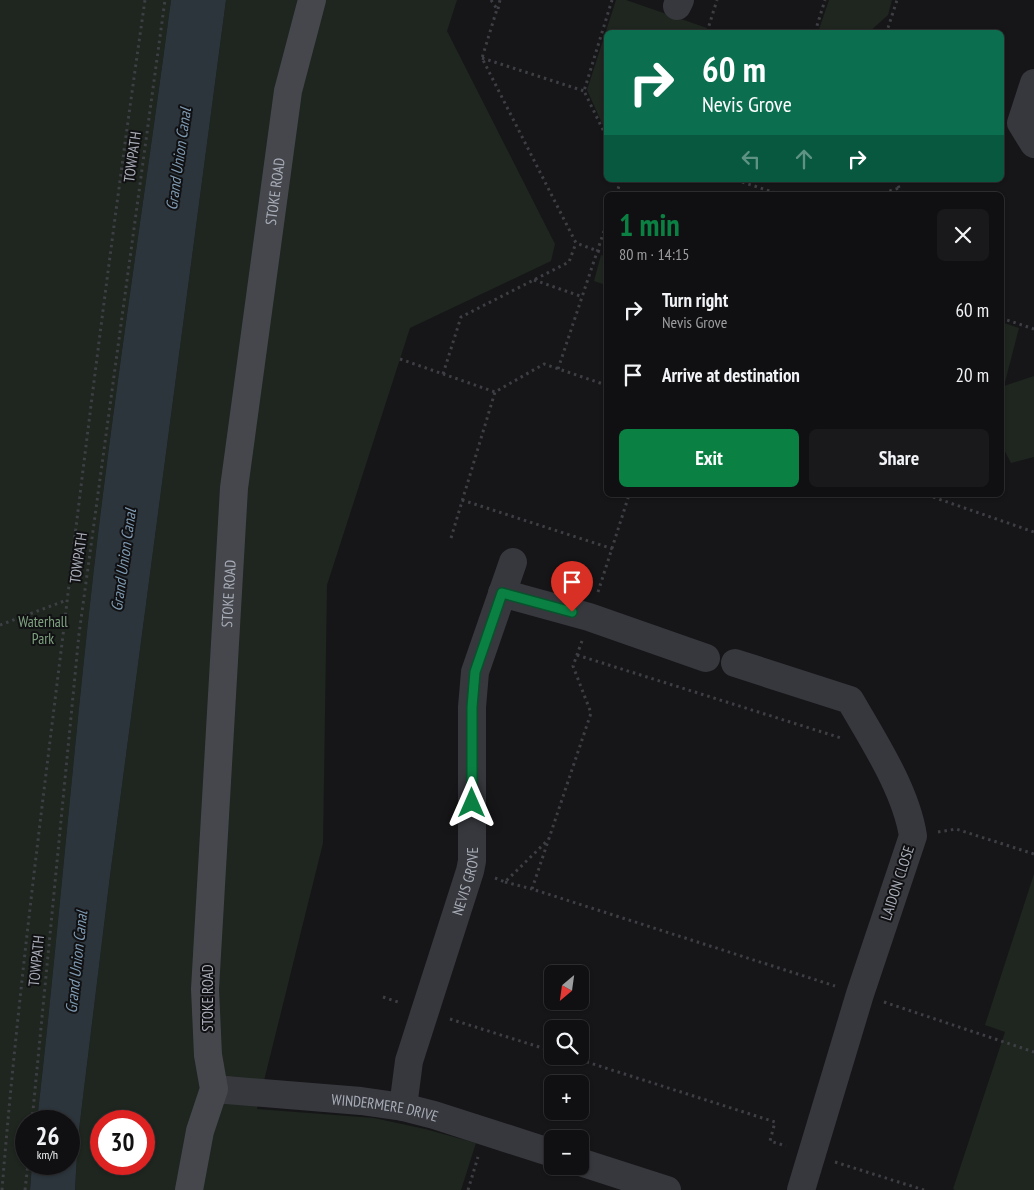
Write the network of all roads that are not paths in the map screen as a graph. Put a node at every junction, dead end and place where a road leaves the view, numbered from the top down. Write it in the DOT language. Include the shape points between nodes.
graph roads {
  1 [pos="312,0"];
  2 [pos="1034,83"];
  3 [pos="1034,144"];
  4 [pos="513,562"];
  5 [pos="502,593"];
  6 [pos="706,658"];
  7 [pos="735,663"];
  8 [pos="214,1089"];
  9 [pos="403,1107"];
  10 [pos="544,1150"];
  11 [pos="589,1166"];
  12 [pos="624,1183"];
  13 [pos="189,1190"];
  14 [pos="667,1190"];
  15 [pos="801,1190"];
  1 -- 8 [label="street, STOKE ROAD" via="288,91 234,488 205,989 208,1055"];
  2 -- 3 [label="street" via="1021,123"];
  4 -- 5 [label="street, NEVIS GROVE"];
  5 -- 6 [label="street" via="590,617"];
  5 -- 9 [label="street, NEVIS GROVE" via="475,672 472,861 409,1061"];
  7 -- 15 [label="street, LAIDON CLOSE" via="850,700 879,750 910,816 913,836 860,994"];
  8 -- 9 [label="street, WINDERMERE DRIVE"];
  8 -- 13 [label="street, STOKE ROAD" via="200,1131"];
  9 -- 10 [label="street, WINDERMERE DRIVE"];
  11 -- 12 [label="street"];
  12 -- 14 [label="street"];
}
